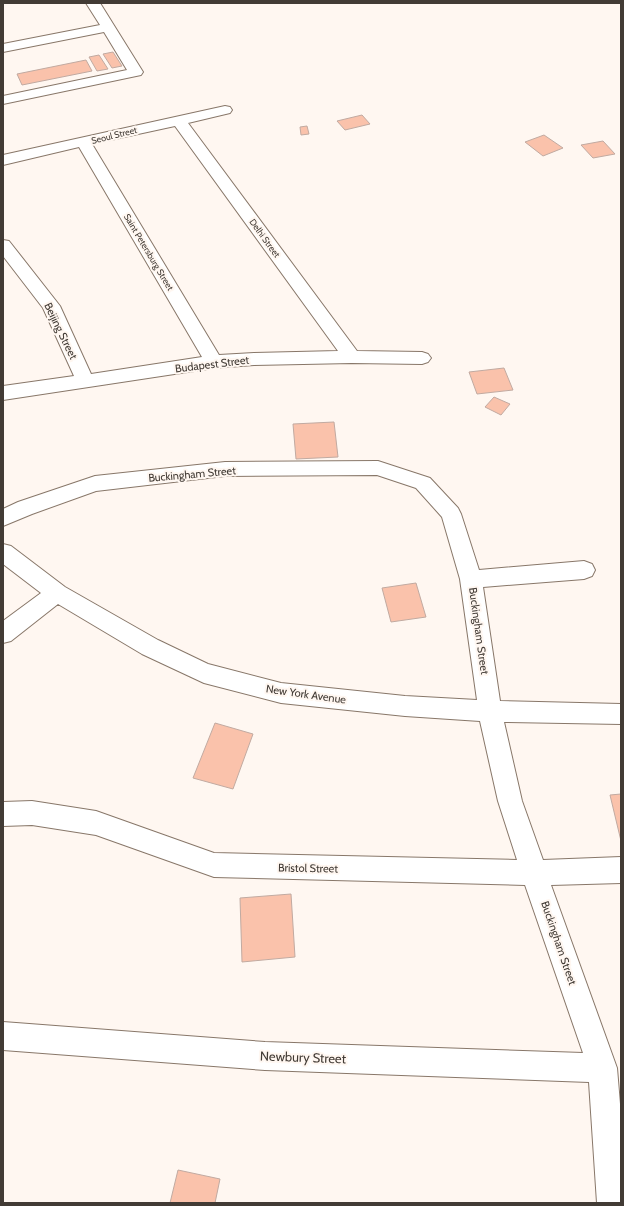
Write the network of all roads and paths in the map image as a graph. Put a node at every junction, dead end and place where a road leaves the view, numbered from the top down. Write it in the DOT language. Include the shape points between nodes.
graph roads {
  1 [pos="93,3"];
  2 [pos="108,27"];
  3 [pos="5,44"];
  4 [pos="3,100"];
  5 [pos="225,110"];
  6 [pos="178,120"];
  7 [pos="84,143"];
  8 [pos="3,160"];
  9 [pos="3,245"];
  10 [pos="352,357"];
  11 [pos="422,358"];
  12 [pos="214,362"];
  13 [pos="86,382"];
  14 [pos="3,393"];
  15 [pos="3,518"];
  16 [pos="3,552"];
  17 [pos="584,570"];
  18 [pos="472,579"];
  19 [pos="57,593"];
  20 [pos="3,634"];
  21 [pos="490,711"];
  22 [pos="621,714"];
  23 [pos="3,814"];
  24 [pos="621,870"];
  25 [pos="534,873"];
  26 [pos="3,1036"];
  27 [pos="603,1068"];
  28 [pos="612,1203"];
  1 -- 2 [label="street"];
  2 -- 3 [label="street"];
  2 -- 4 [label="street" via="136,72"];
  5 -- 6 [label="street, Seoul Street"];
  6 -- 7 [label="street, Seoul Street"];
  6 -- 10 [label="street, Delhi Street"];
  7 -- 8 [label="street, Seoul Street"];
  7 -- 12 [label="street, Saint Petersburg Street"];
  9 -- 13 [label="street, Beijing Street" via="51,306"];
  10 -- 11 [label="street, Budapest Street"];
  10 -- 12 [label="street, Budapest Street"];
  12 -- 13 [label="street, Budapest Street"];
  13 -- 14 [label="street, Budapest Street"];
  15 -- 18 [label="street, Buckingham Street" via="96,484 225,469 378,468 423,483 451,514"];
  16 -- 19 [label="street, New York Avenue"];
  17 -- 18 [label="street"];
  18 -- 21 [label="street, Buckingham Street"];
  19 -- 20 [label="street"];
  19 -- 21 [label="street, New York Avenue" via="150,647 204,673 281,693 405,706"];
  21 -- 22 [label="street, New York Avenue"];
  21 -- 25 [label="street, Buckingham Street" via="510,800"];
  23 -- 25 [label="street, Bristol Street" via="32,813 96,824 214,865"];
  24 -- 25 [label="street, Bristol Street"];
  25 -- 27 [label="street, Buckingham Street"];
  26 -- 27 [label="street, Newbury Street" via="265,1056"];
  27 -- 28 [label="street, Buckingham Street"];
}
